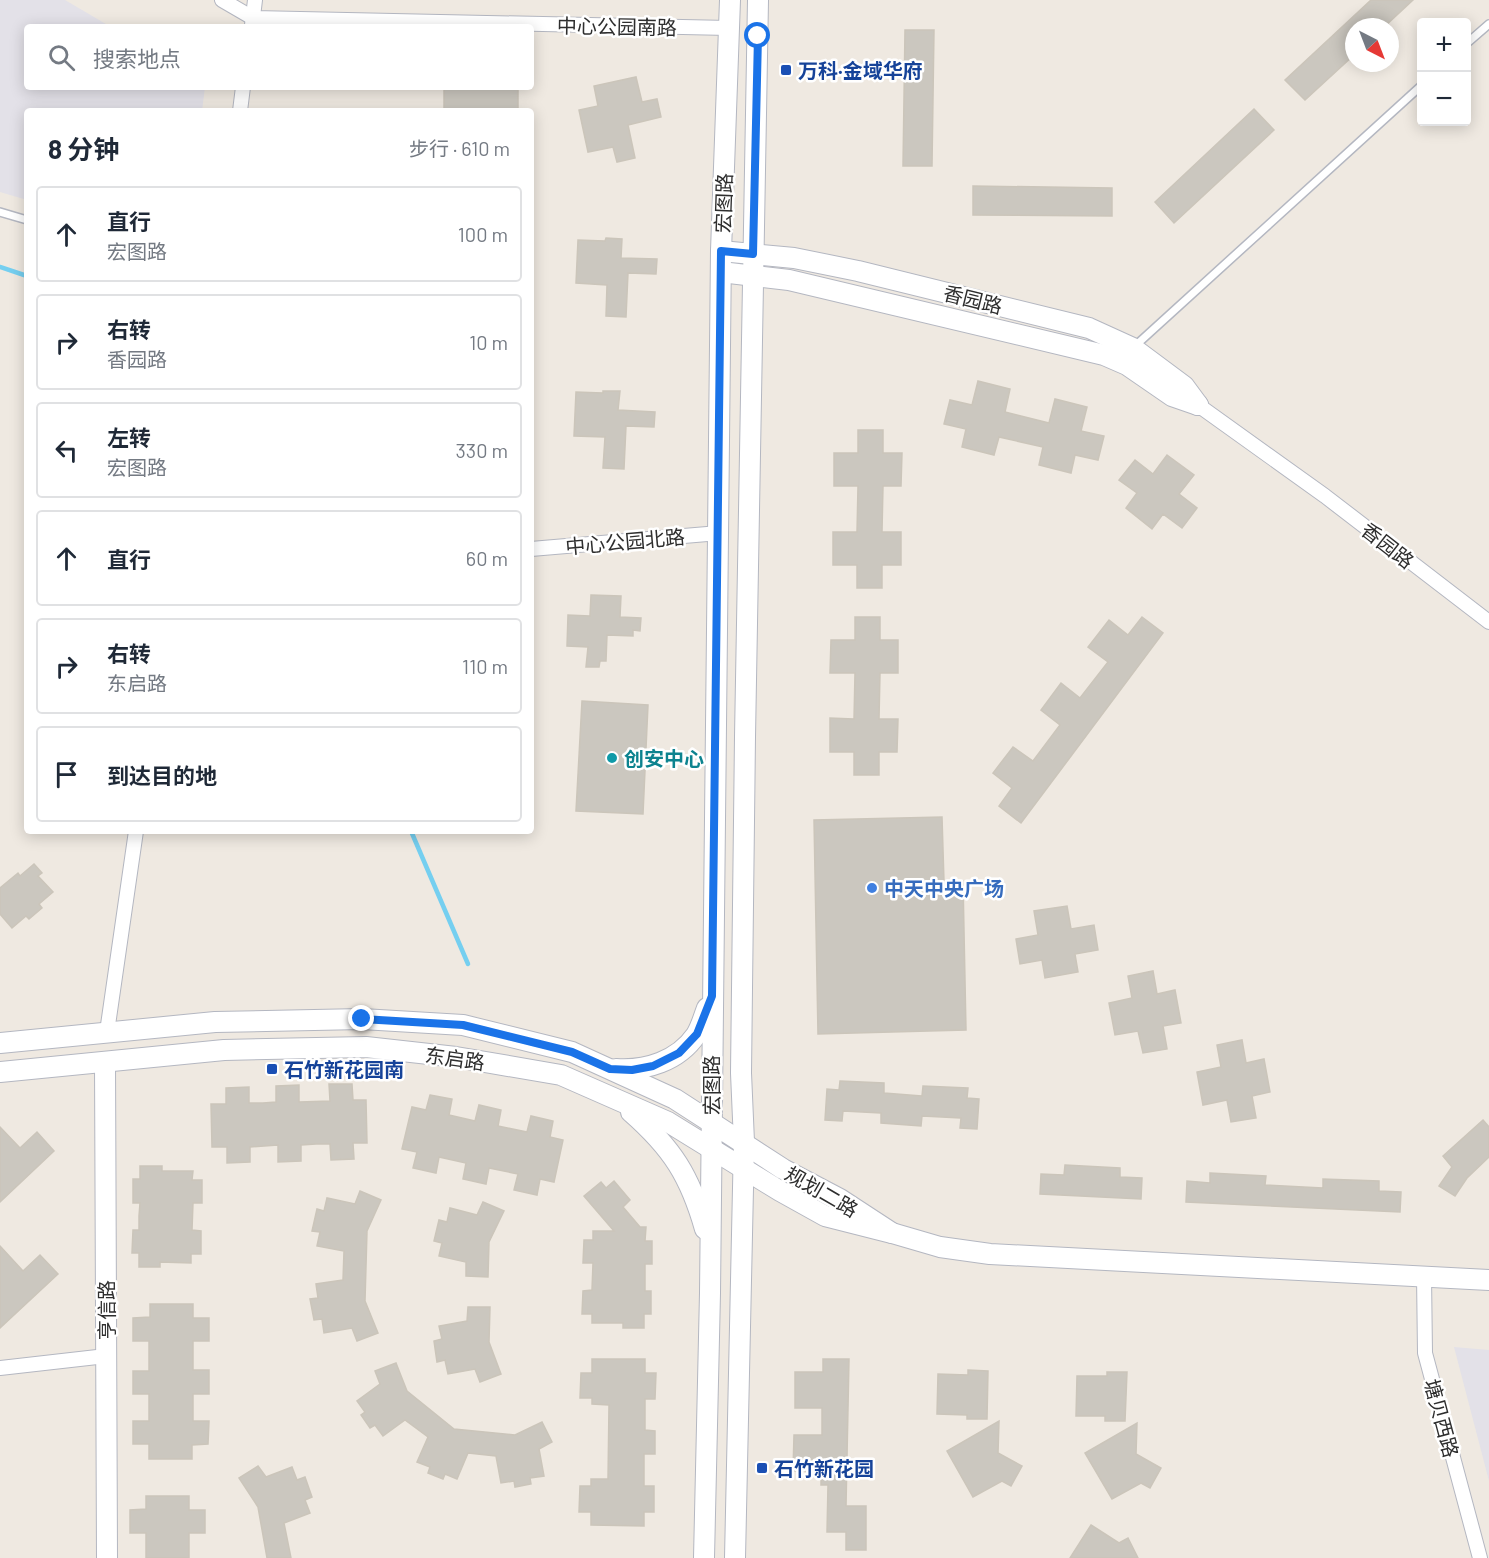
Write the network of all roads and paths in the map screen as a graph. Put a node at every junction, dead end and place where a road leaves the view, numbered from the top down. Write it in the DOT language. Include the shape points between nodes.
graph roads {
  1 [pos="222,0"];
  2 [pos="255,0"];
  3 [pos="730,0"];
  4 [pos="758,0"];
  5 [pos="252,23"];
  6 [pos="347,24"];
  7 [pos="1489,24"];
  8 [pos="534,26"];
  9 [pos="729,28"];
  10 [pos="1471,40"];
  11 [pos="243,90"];
  12 [pos="1417,90"];
  13 [pos="240,108"];
  14 [pos="0,212"];
  15 [pos="24,219"];
  16 [pos="721,251"];
  17 [pos="753,254"];
  18 [pos="721,272"];
  19 [pos="753,276"];
  20 [pos="1130,356"];
  21 [pos="1198,405"];
  22 [pos="719,532"];
  23 [pos="534,549"];
  24 [pos="1489,622"];
  25 [pos="136,834"];
  26 [pos="712,996"];
  27 [pos="107,1032"];
  28 [pos="0,1043"];
  29 [pos="105,1062"];
  30 [pos="610,1069"];
  31 [pos="0,1072"];
  32 [pos="618,1100"];
  33 [pos="712,1122"];
  34 [pos="744,1142"];
  35 [pos="711,1148"];
  36 [pos="743,1167"];
  37 [pos="892,1233"];
  38 [pos="710,1246"];
  39 [pos="1424,1276"];
  40 [pos="1489,1280"];
  41 [pos="106,1356"];
  42 [pos="0,1368"];
  43 [pos="107,1558"];
  44 [pos="704,1558"];
  45 [pos="735,1558"];
  46 [pos="1480,1558"];
  1 -- 5 [label="street, 中心公园南路"];
  2 -- 5 [label="street"];
  3 -- 9 [label="main road, 宏图路"];
  4 -- 17 [label="main road, 宏图路"];
  5 -- 6 [label="street, 中心公园南路"];
  7 -- 10 [label="lane"];
  8 -- 9 [label="street, 中心公园南路"];
  9 -- 16 [label="main road, 宏图路"];
  11 -- 13 [label="street"];
  12 -- 20 [label="lane"];
  14 -- 15 [label="lane"];
  16 -- 17 [label="main road, 香园路"];
  16 -- 18 [label="main road, 宏图路"];
  17 -- 19 [label="main road, 宏图路"];
  17 -- 20 [label="main road, 香园路" via="858,271 1089,328"];
  18 -- 19 [label="main road, 香园路"];
  18 -- 22 [label="main road, 宏图路"];
  19 -- 20 [label="main road, 香园路" via="799,283 1104,355"];
  19 -- 34 [label="main road, 宏图路" via="744,761"];
  20 -- 21 [label="main road, 香园路" via="1184,386"];
  21 -- 24 [label="street, 香园路"];
  22 -- 23 [label="street, 中心公园北路"];
  22 -- 26 [label="main road, 宏图路"];
  25 -- 27 [label="street"];
  26 -- 30 [label="main road" via="697,1034 679,1053 653,1066"];
  26 -- 33 [label="main road, 宏图路"];
  27 -- 28 [label="main road, 东启路"];
  27 -- 30 [label="main road, 东启路" via="215,1022 362,1019 463,1025 572,1052"];
  29 -- 31 [label="main road, 东启路"];
  29 -- 32 [label="main road, 东启路" via="224,1050 366,1047 561,1075"];
  29 -- 41 [label="main road, 亨信路"];
  30 -- 33 [label="main road, 规划二路"];
  32 -- 35 [label="main road, 东启路" via="668,1122"];
  32 -- 38 [label="main road" via="656,1134 684,1172"];
  33 -- 34 [label="main road, 规划二路"];
  33 -- 35 [label="main road, 宏图路"];
  34 -- 36 [label="main road, 宏图路"];
  34 -- 37 [label="main road, 规划二路"];
  35 -- 36 [label="main road, 东启路"];
  35 -- 38 [label="main road, 宏图路"];
  36 -- 37 [label="main road, 规划二路" via="825,1216"];
  36 -- 45 [label="main road, 宏图路"];
  37 -- 39 [label="main road" via="990,1254"];
  38 -- 44 [label="main road, 宏图路"];
  39 -- 40 [label="main road"];
  39 -- 46 [label="street, 塘贝西路" via="1425,1353"];
  41 -- 42 [label="street"];
  41 -- 43 [label="main road, 亨信路"];
}
